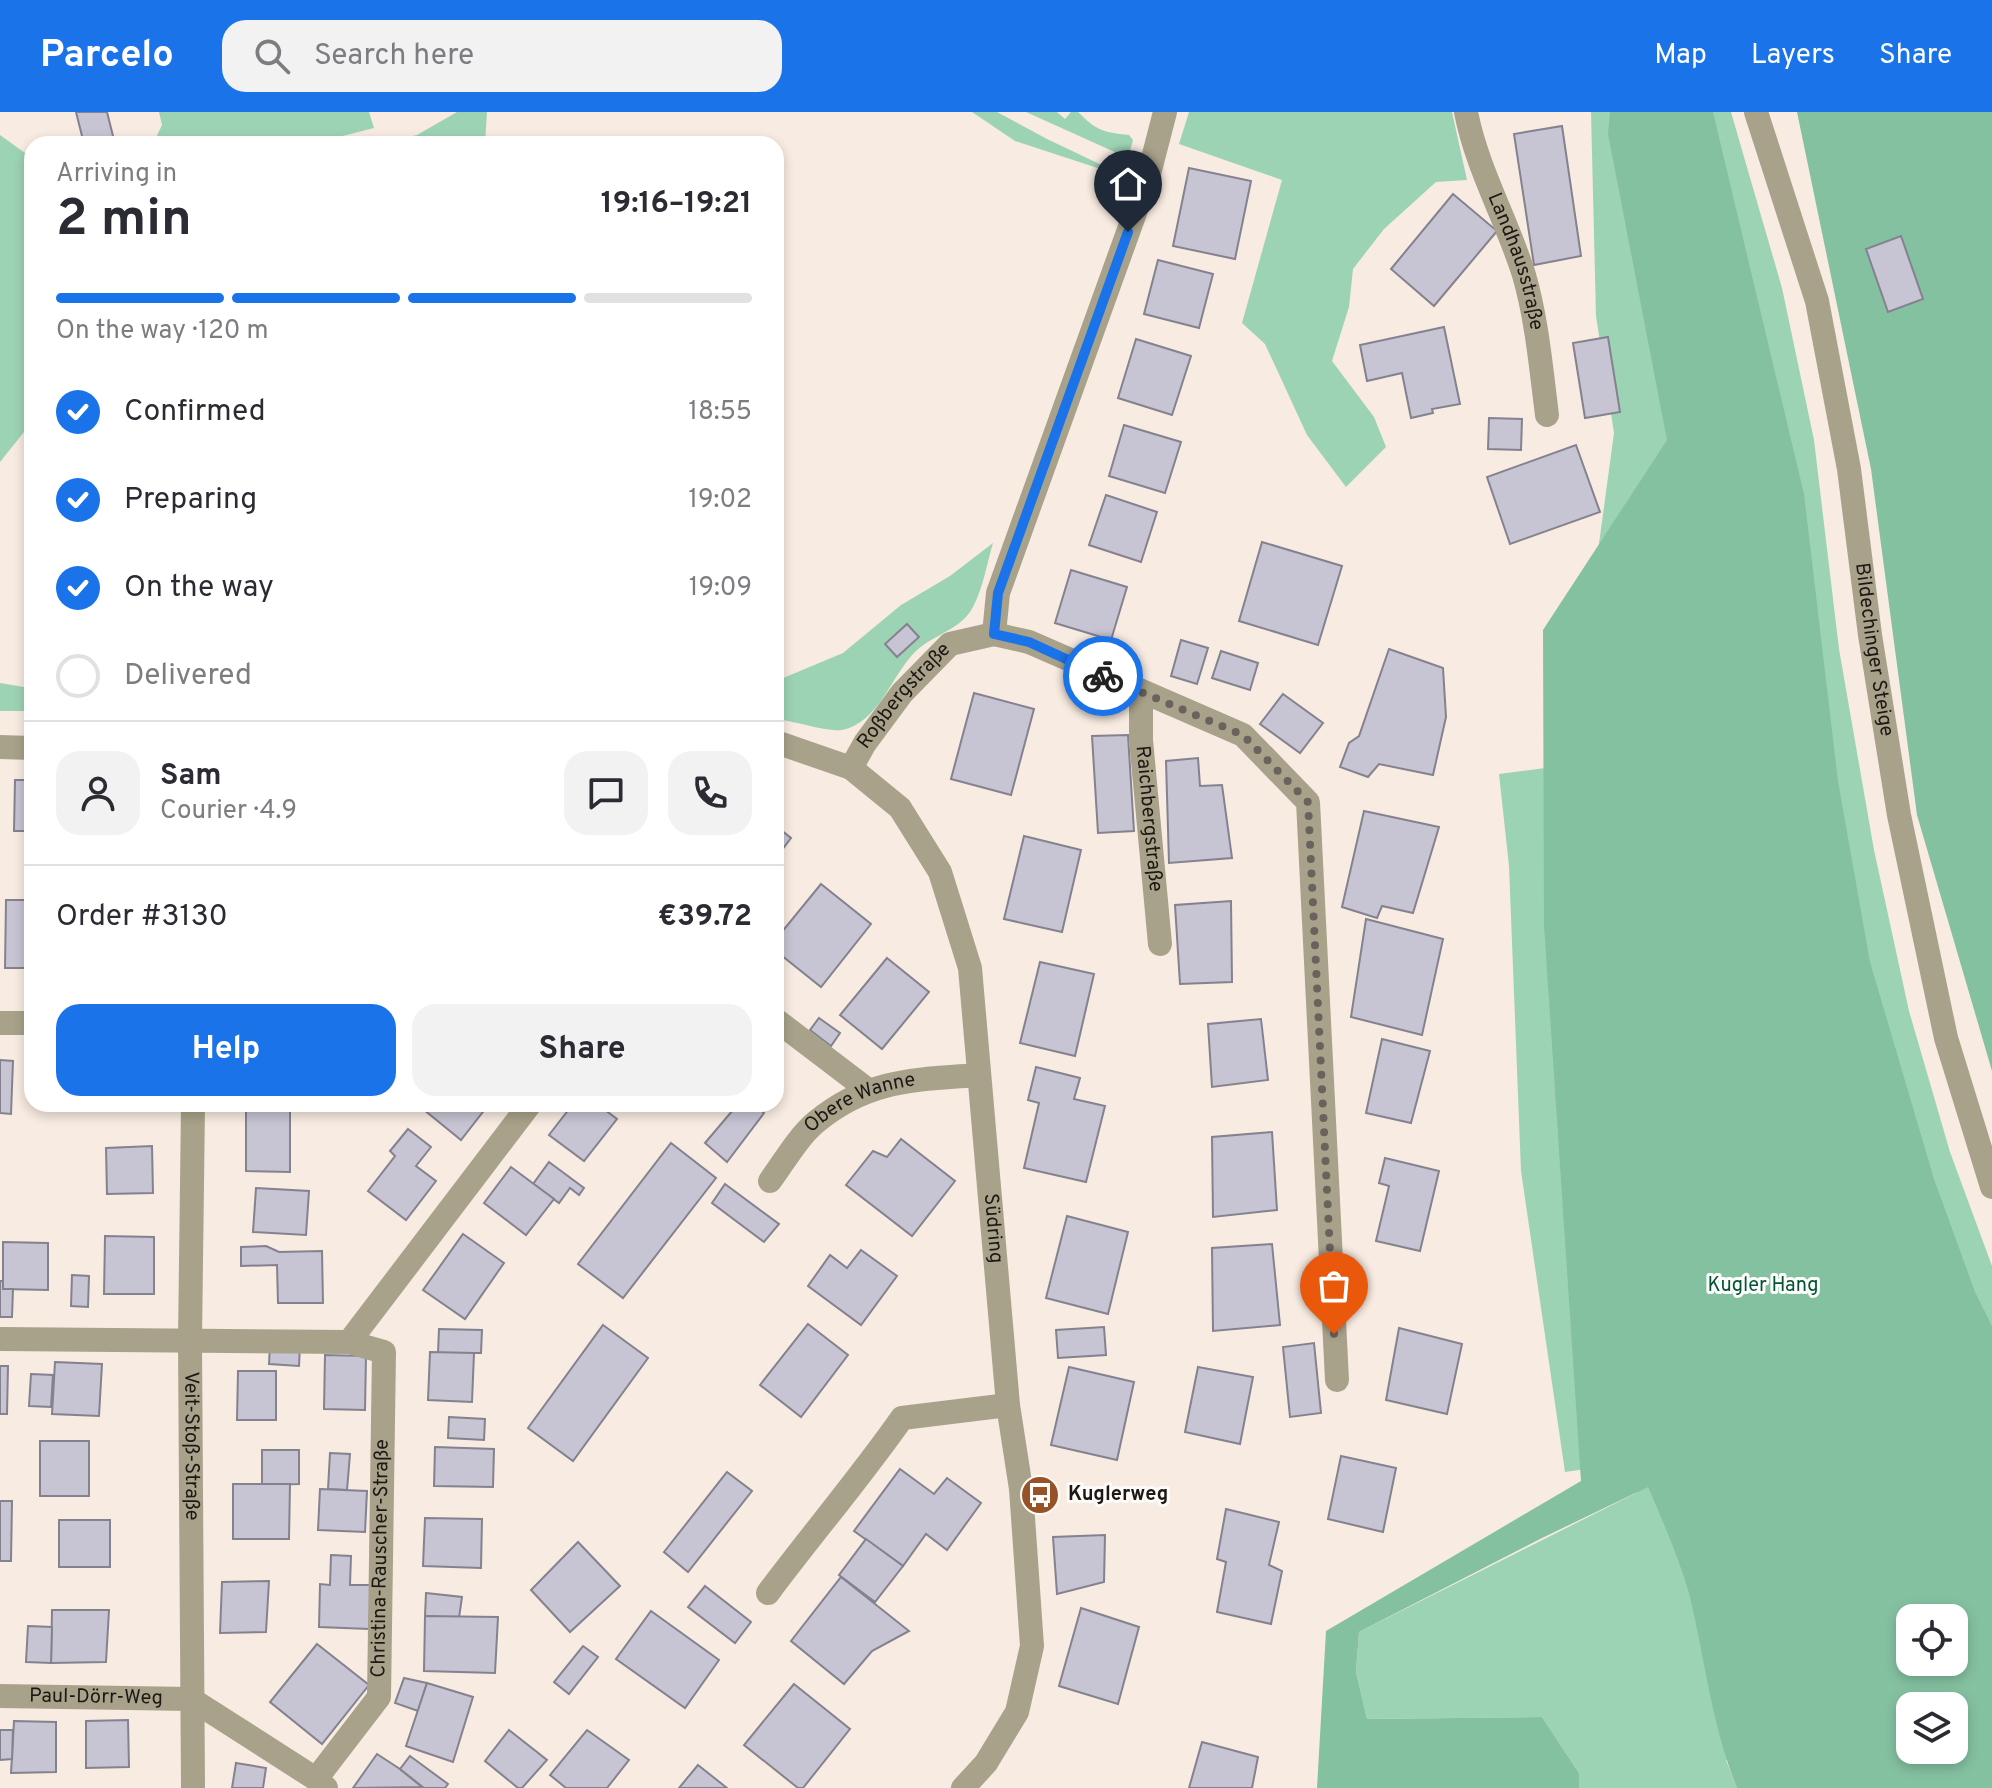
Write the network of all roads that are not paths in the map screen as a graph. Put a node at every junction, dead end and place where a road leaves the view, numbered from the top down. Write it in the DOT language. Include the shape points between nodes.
graph roads {
  1 [pos="1165,112"];
  2 [pos="1466,112"];
  3 [pos="1756,112"];
  4 [pos="1547,415"];
  5 [pos="994,634"];
  6 [pos="1141,693"];
  7 [pos="784,745"];
  8 [pos="0,747"];
  9 [pos="24,748"];
  10 [pos="851,768"];
  11 [pos="1160,944"];
  12 [pos="0,1023"];
  13 [pos="24,1023"];
  14 [pos="784,1026"];
  15 [pos="978,1075"];
  16 [pos="868,1090"];
  17 [pos="193,1112"];
  18 [pos="524,1112"];
  19 [pos="770,1181"];
  20 [pos="1992,1187"];
  21 [pos="0,1339"];
  22 [pos="190,1342"];
  23 [pos="349,1342"];
  24 [pos="1337,1380"];
  25 [pos="1008,1405"];
  26 [pos="768,1593"];
  27 [pos="0,1696"];
  28 [pos="191,1699"];
  29 [pos="321,1783"];
  30 [pos="193,1788"];
  31 [pos="963,1788"];
  1 -- 5 [label="street" via="1149,174 998,593"];
  2 -- 4 [label="street, Landhausstraße" via="1531,300"];
  3 -- 20 [label="street, Bildechinger Steige" via="1817,301 1849,469 1899,815 1946,1038"];
  5 -- 6 [label="street" via="1029,642"];
  5 -- 10 [label="street, Roßbergstraße" via="950,644 902,693"];
  6 -- 11 [label="street, Raichbergstraße"];
  6 -- 24 [label="street" via="1243,735 1308,802"];
  7 -- 10 [label="street, Südring"];
  8 -- 9 [label="street"];
  10 -- 15 [label="street, Südring" via="900,808 940,872 970,968"];
  12 -- 13 [label="street"];
  14 -- 16 [label="street"];
  15 -- 16 [label="street, Obere Wanne" via="898,1081"];
  15 -- 25 [label="street, Südring"];
  16 -- 19 [label="street, Obere Wanne" via="814,1124"];
  17 -- 22 [label="street, Veit-Stoß-Straße"];
  18 -- 23 [label="street"];
  21 -- 22 [label="street, Christina-Rauscher-Straße"];
  22 -- 23 [label="street, Christina-Rauscher-Straße"];
  22 -- 28 [label="street, Veit-Stoß-Straße"];
  23 -- 29 [label="street, Christina-Rauscher-Straße" via="384,1352 379,1697"];
  25 -- 26 [label="street" via="902,1418"];
  25 -- 31 [label="street, Südring" via="1021,1489 1032,1646 1017,1712 986,1763"];
  27 -- 28 [label="street, Paul-Dörr-Weg"];
  28 -- 29 [label="street, Christina-Rauscher-Straße"];
  28 -- 30 [label="street, Veit-Stoß-Straße"];
}
